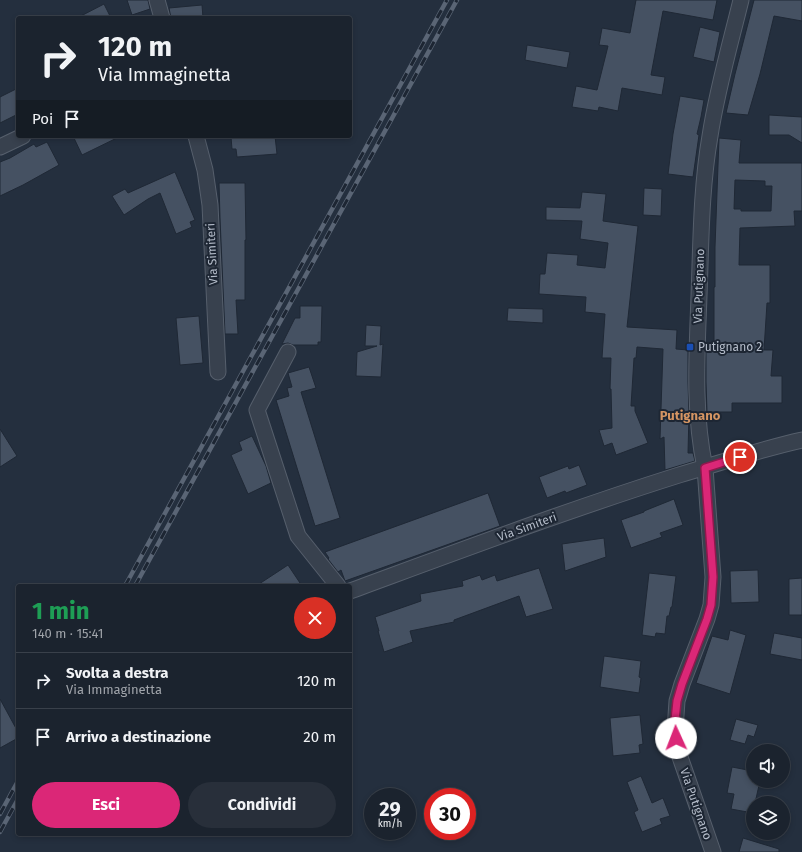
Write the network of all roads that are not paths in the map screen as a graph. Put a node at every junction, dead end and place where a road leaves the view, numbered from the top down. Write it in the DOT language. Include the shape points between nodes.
graph roads {
  1 [pos="157,0"];
  2 [pos="741,0"];
  3 [pos="161,16"];
  4 [pos="19,138"];
  5 [pos="197,138"];
  6 [pos="0,147"];
  7 [pos="288,352"];
  8 [pos="218,372"];
  9 [pos="802,440"];
  10 [pos="705,468"];
  11 [pos="336,584"];
  12 [pos="352,590"];
  13 [pos="713,852"];
  1 -- 3 [label="street"];
  2 -- 10 [label="street, Via Putignano" via="715,106 704,182 697,418"];
  4 -- 6 [label="street"];
  5 -- 8 [label="street, Via Simiteri" via="210,205"];
  7 -- 11 [label="street" via="256,410 298,536"];
  9 -- 10 [label="street, Via Simiteri"];
  10 -- 12 [label="street, Via Simiteri" via="616,496"];
  10 -- 13 [label="street, Via Putignano" via="713,577 711,605 680,690 675,730 677,748"];
}
